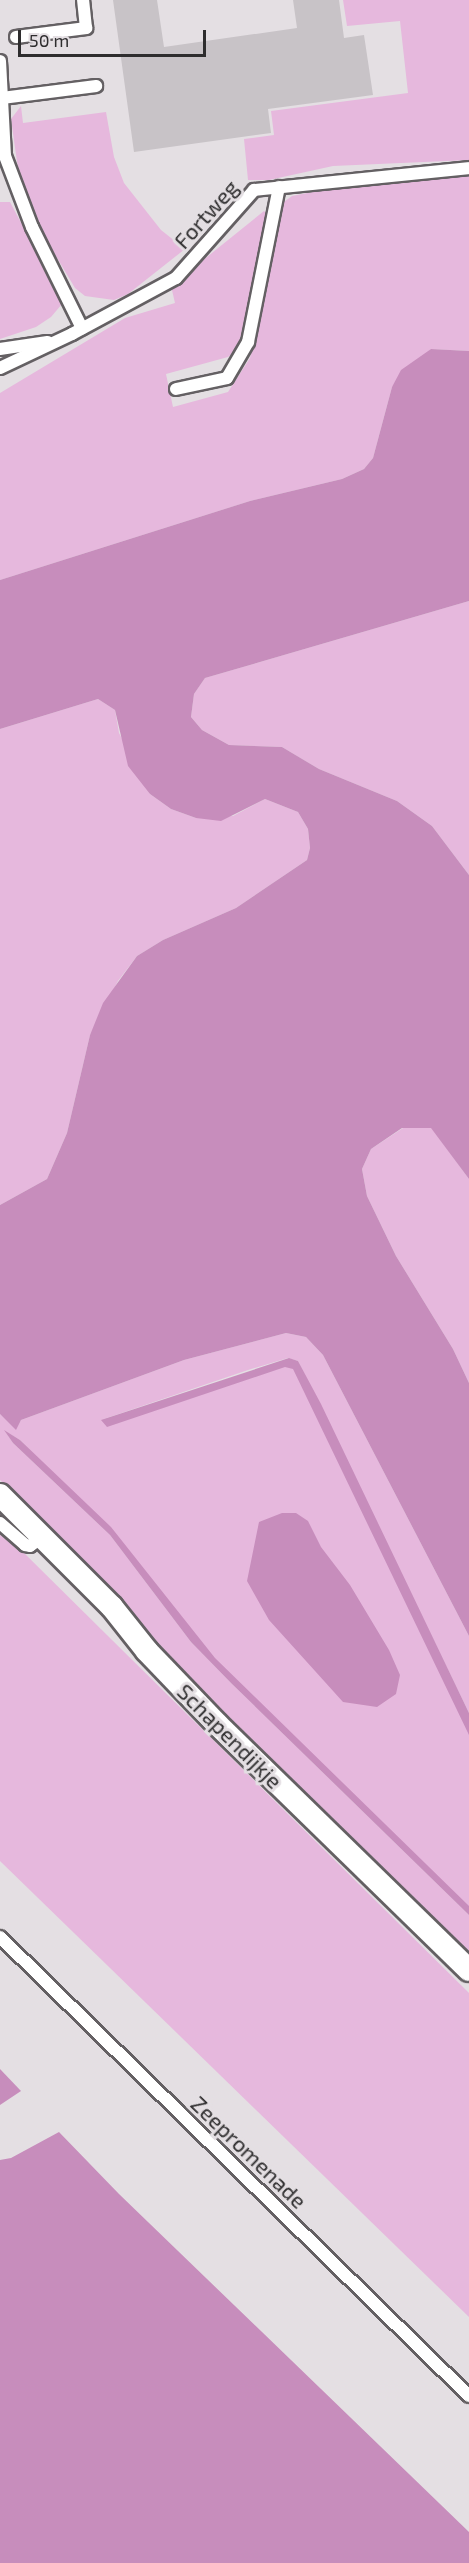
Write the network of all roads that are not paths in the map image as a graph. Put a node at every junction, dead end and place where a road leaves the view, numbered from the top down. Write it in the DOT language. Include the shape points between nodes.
graph roads {
  1 [pos="83,0"];
  2 [pos="16,37"];
  3 [pos="0,61"];
  4 [pos="96,86"];
  5 [pos="2,99"];
  6 [pos="469,168"];
  7 [pos="279,187"];
  8 [pos="82,328"];
  9 [pos="57,341"];
  10 [pos="0,349"];
  11 [pos="0,368"];
  12 [pos="176,389"];
  13 [pos="0,1495"];
  14 [pos="0,1523"];
  15 [pos="44,1536"];
  16 [pos="0,1937"];
  17 [pos="469,1970"];
  18 [pos="469,2396"];
  1 -- 2 [label="lane" via="86,28"];
  3 -- 5 [label="lane"];
  4 -- 5 [label="lane"];
  5 -- 8 [label="lane" via="5,156 16,190"];
  6 -- 7 [label="lane, Fortweg"];
  7 -- 8 [label="lane, Fortweg" via="254,190 176,278"];
  7 -- 12 [label="lane" via="248,342 227,378"];
  8 -- 9 [label="lane, Fortweg"];
  9 -- 10 [label="lane"];
  9 -- 11 [label="lane, Fortweg"];
  13 -- 15 [label="street, Schapendijkje"];
  14 -- 15 [label="lane" via="25,1545 36,1544"];
  15 -- 17 [label="street, Schapendijkje" via="217,1724"];
  16 -- 18 [label="lane, Zeepromenade"];
}
